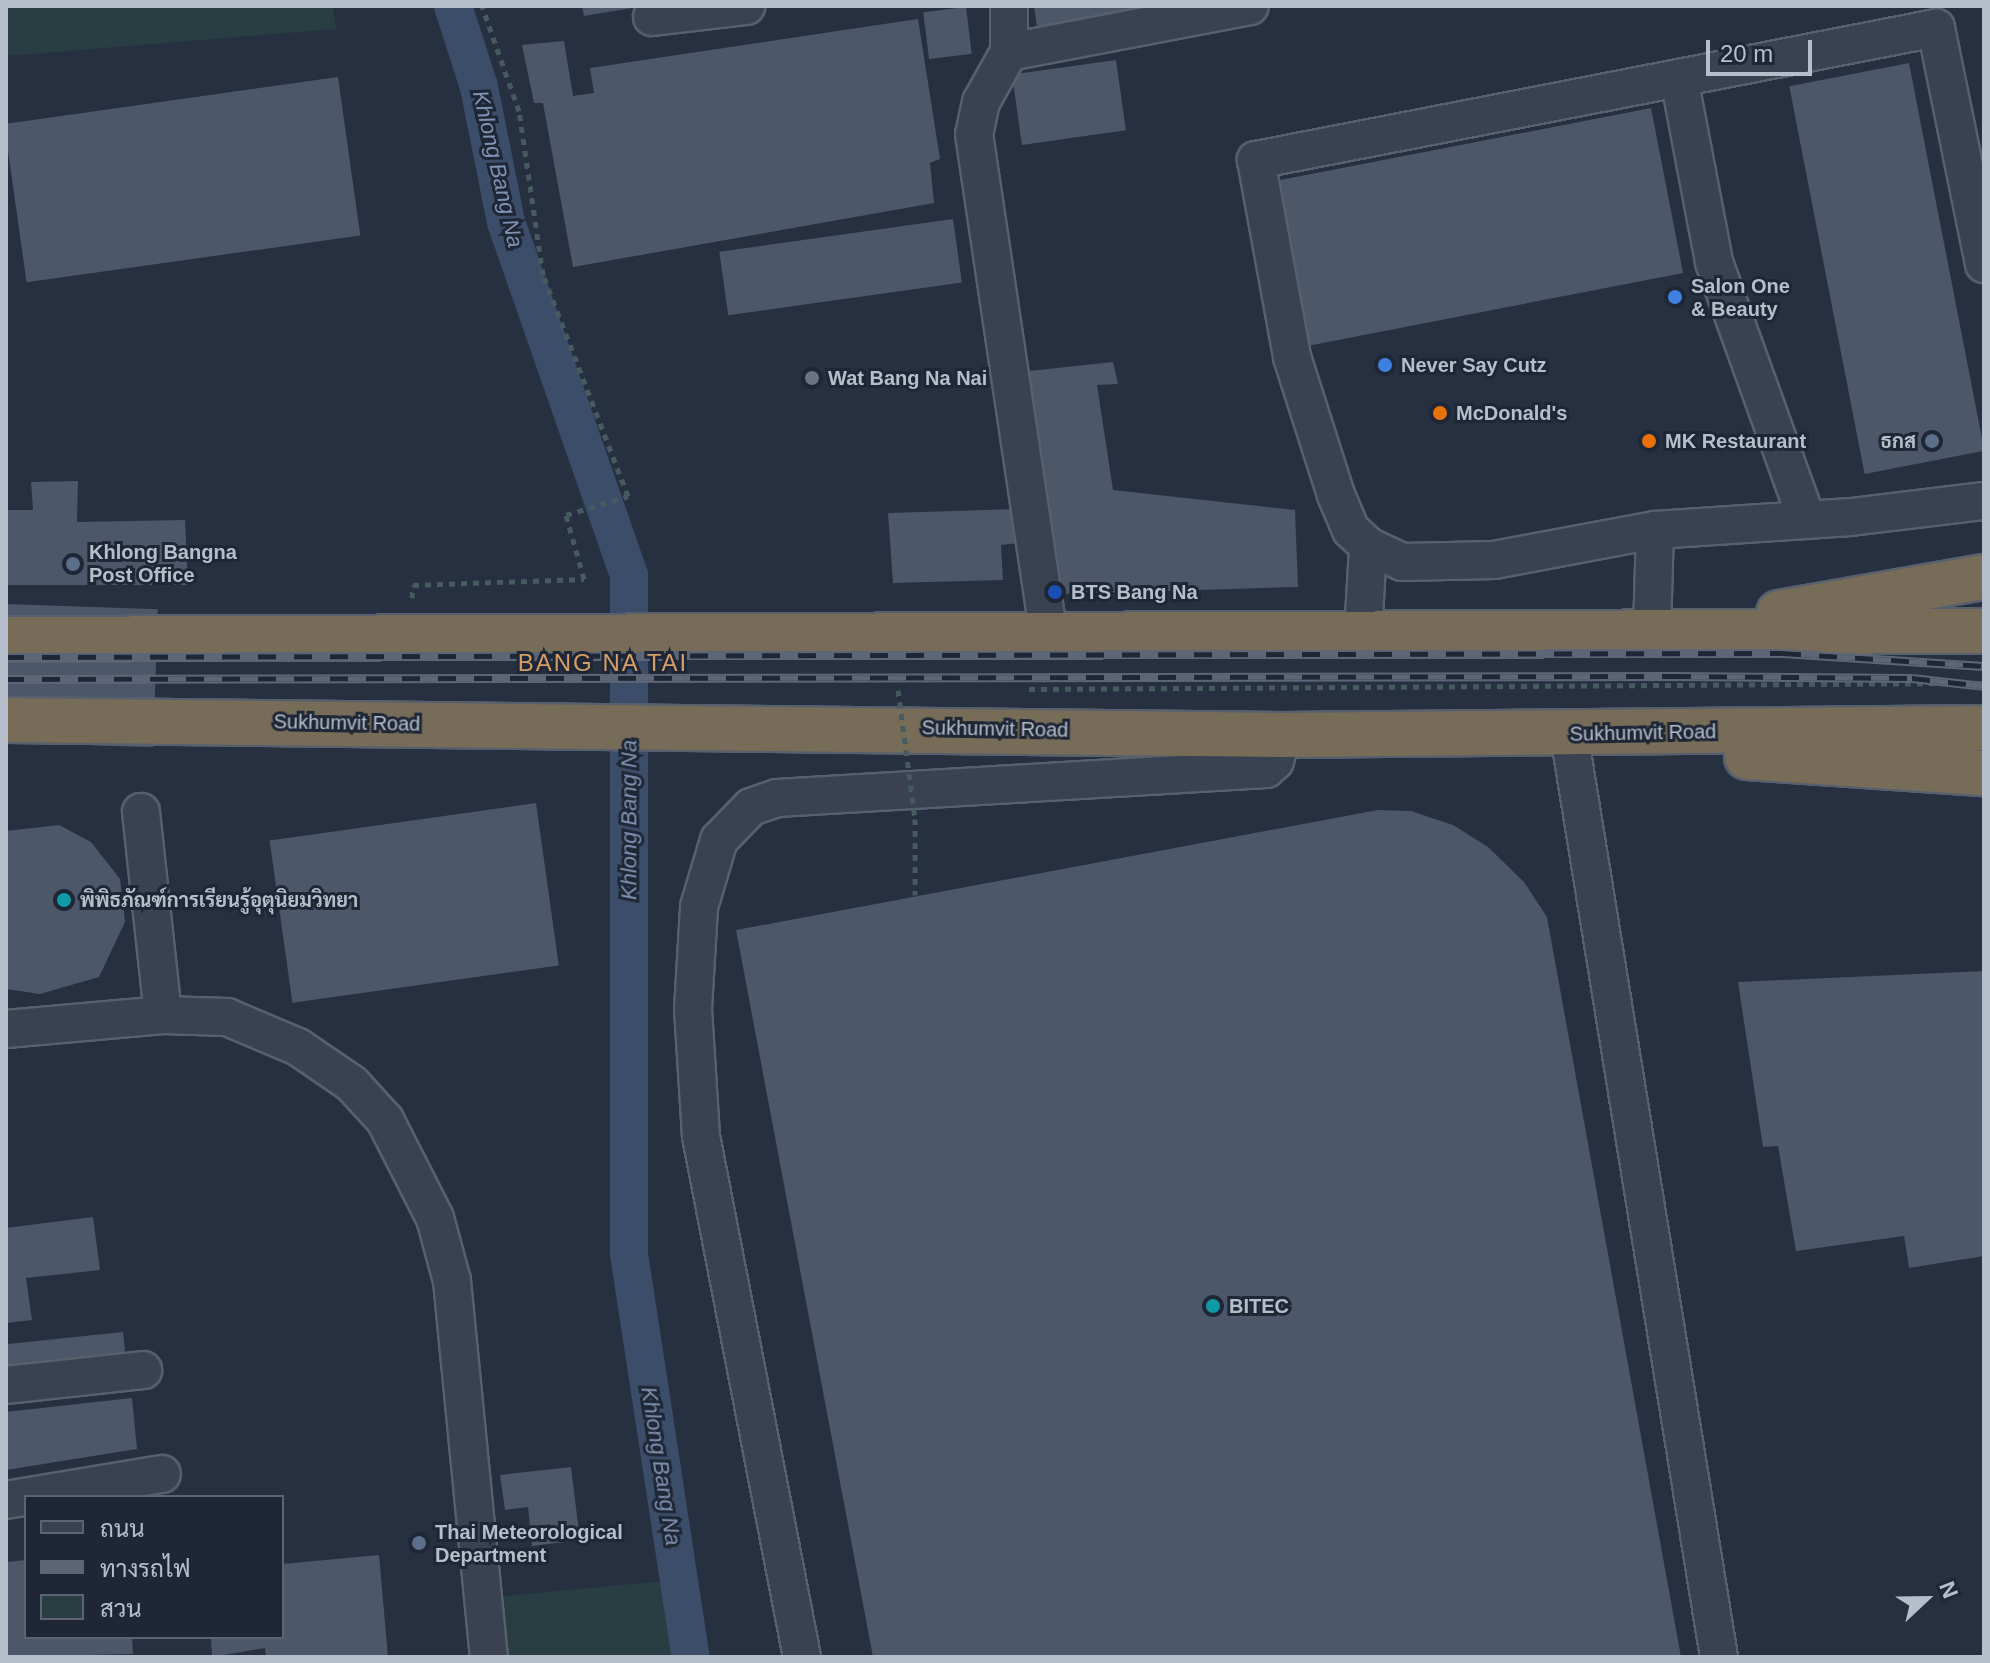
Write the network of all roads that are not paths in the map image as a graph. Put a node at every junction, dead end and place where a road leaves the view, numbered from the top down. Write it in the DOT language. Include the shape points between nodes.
graph roads {
  1 [pos="746,6"];
  2 [pos="1009,6"];
  3 [pos="1250,6"];
  4 [pos="652,17"];
  5 [pos="1009,52"];
  6 [pos="1679,78"];
  7 [pos="1984,264"];
  8 [pos="1984,501"];
  9 [pos="1807,520"];
  10 [pos="1655,530"];
  11 [pos="1368,546"];
  12 [pos="1984,577"];
  13 [pos="1652,631"];
  14 [pos="1699,631"];
  15 [pos="1984,631"];
  16 [pos="1363,634"];
  17 [pos="1049,637"];
  18 [pos="6,639"];
  19 [pos="6,720"];
  20 [pos="1984,728"];
  21 [pos="1569,734"];
  22 [pos="1282,735"];
  23 [pos="1973,772"];
  24 [pos="141,812"];
  25 [pos="163,1015"];
  26 [pos="6,1029"];
  27 [pos="143,1370"];
  28 [pos="6,1385"];
  29 [pos="162,1474"];
  30 [pos="36,1495"];
  31 [pos="489,1657"];
  32 [pos="802,1657"];
  33 [pos="1719,1657"];
  1 -- 4 [label="street"];
  2 -- 5 [label="street"];
  3 -- 5 [label="street"];
  5 -- 17 [label="street" via="981,102 974,134"];
  6 -- 7 [label="street" via="1936,28"];
  6 -- 9 [label="street" via="1714,262"];
  6 -- 11 [label="street" via="1256,160 1292,357 1336,495 1351,530"];
  8 -- 9 [label="street"];
  9 -- 10 [label="street"];
  10 -- 11 [label="street" via="1494,560 1402,562"];
  10 -- 13 [label="street"];
  11 -- 16 [label="street"];
  12 -- 14 [label="highway" via="1862,595"];
  13 -- 14 [label="highway"];
  13 -- 16 [label="highway"];
  14 -- 15 [label="highway"];
  16 -- 17 [label="highway"];
  17 -- 18 [label="highway"];
  19 -- 22 [label="highway, Sukhumvit Road"];
  20 -- 21 [label="highway, Sukhumvit Road"];
  21 -- 22 [label="highway, Sukhumvit Road"];
  21 -- 23 [label="highway" via="1740,757"];
  21 -- 33 [label="street"];
  22 -- 32 [label="street" via="1275,761 1266,769 777,798 751,807 719,840 699,907 693,1009 701,1136"];
  24 -- 25 [label="street"];
  25 -- 26 [label="street"];
  25 -- 31 [label="street" via="227,1017 298,1047 352,1084 385,1120 414,1169 435,1218 452,1281"];
  27 -- 28 [label="street"];
  29 -- 30 [label="street"];
}
